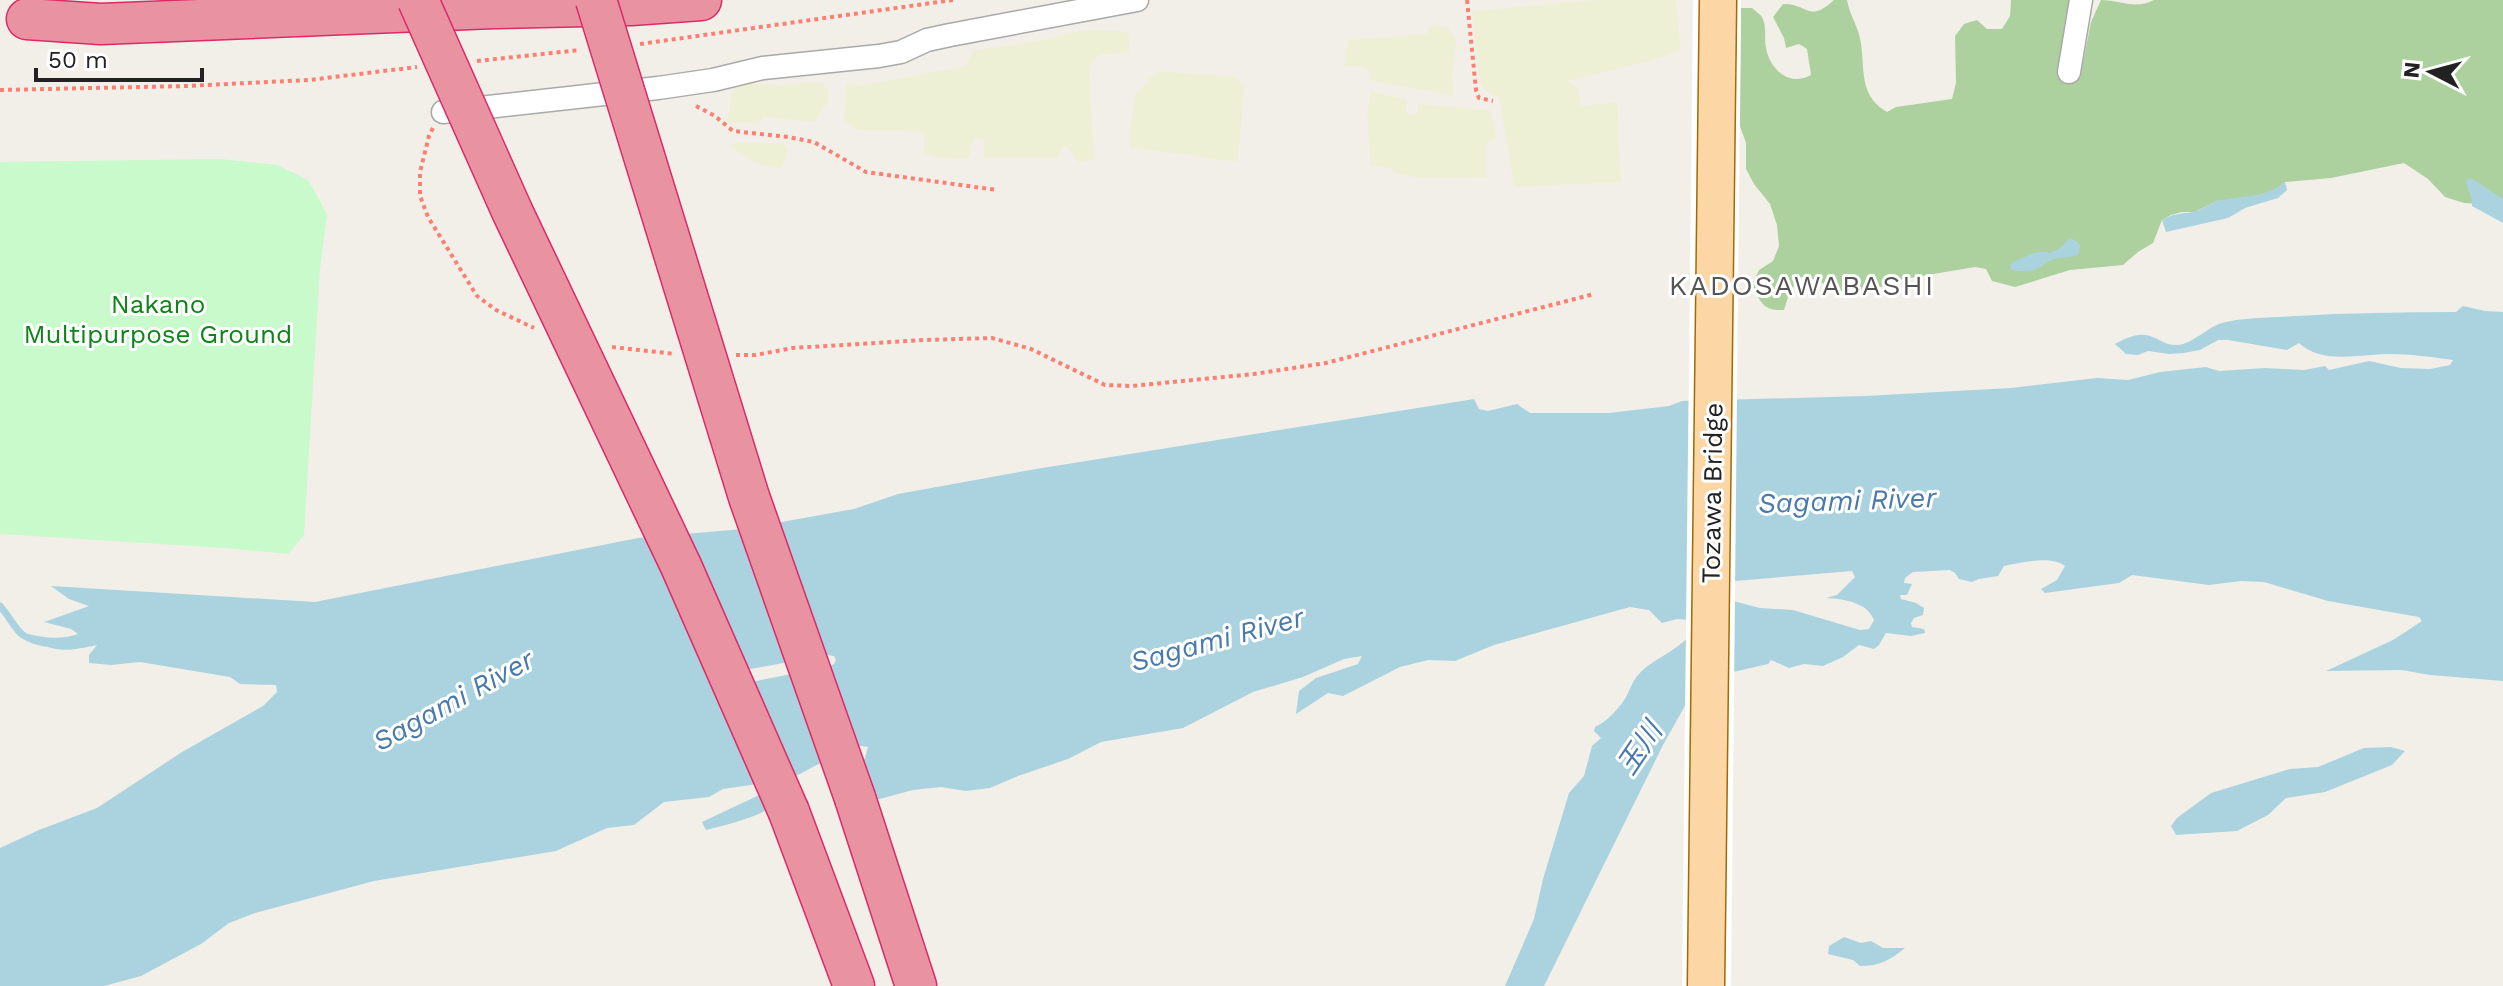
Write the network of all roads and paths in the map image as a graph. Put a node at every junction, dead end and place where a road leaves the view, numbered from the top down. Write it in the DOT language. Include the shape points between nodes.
graph roads {
  1 [pos="349,0"];
  2 [pos="418,0"];
  3 [pos="596,0"];
  4 [pos="701,0"];
  5 [pos="1137,0"];
  6 [pos="1467,0"];
  7 [pos="1718,0"];
  8 [pos="2081,0"];
  9 [pos="14,19"];
  10 [pos="2069,72"];
  11 [pos="658,88"];
  12 [pos="1493,101"];
  13 [pos="443,112"];
  14 [pos="997,190"];
  15 [pos="1594,294"];
  16 [pos="538,330"];
  17 [pos="602,346"];
  18 [pos="677,354"];
  19 [pos="725,355"];
  20 [pos="854,986"];
  21 [pos="916,986"];
  22 [pos="1706,986"];
  1 -- 9 [label="highway"];
  2 -- 20 [label="highway, bridge" via="681,566 789,812"];
  3 -- 21 [label="highway, bridge" via="749,497"];
  4 -- 9 [label="highway, bridge" via="101,24"];
  5 -- 11 [label="street" via="939,37 901,52 763,68"];
  6 -- 12 [label="path" via="1476,90 1479,98"];
  7 -- 22 [label="main road, Tozawa Bridge"];
  8 -- 10 [label="street"];
  11 -- 13 [label="street"];
  11 -- 14 [label="path" via="715,116 733,131 814,142 866,172"];
  13 -- 16 [label="path" via="429,136 420,172 420,196 428,217 477,296"];
  15 -- 19 [label="path" via="1326,363 1132,386 1105,385 1031,349 992,338"];
  17 -- 18 [label="path"];
}
